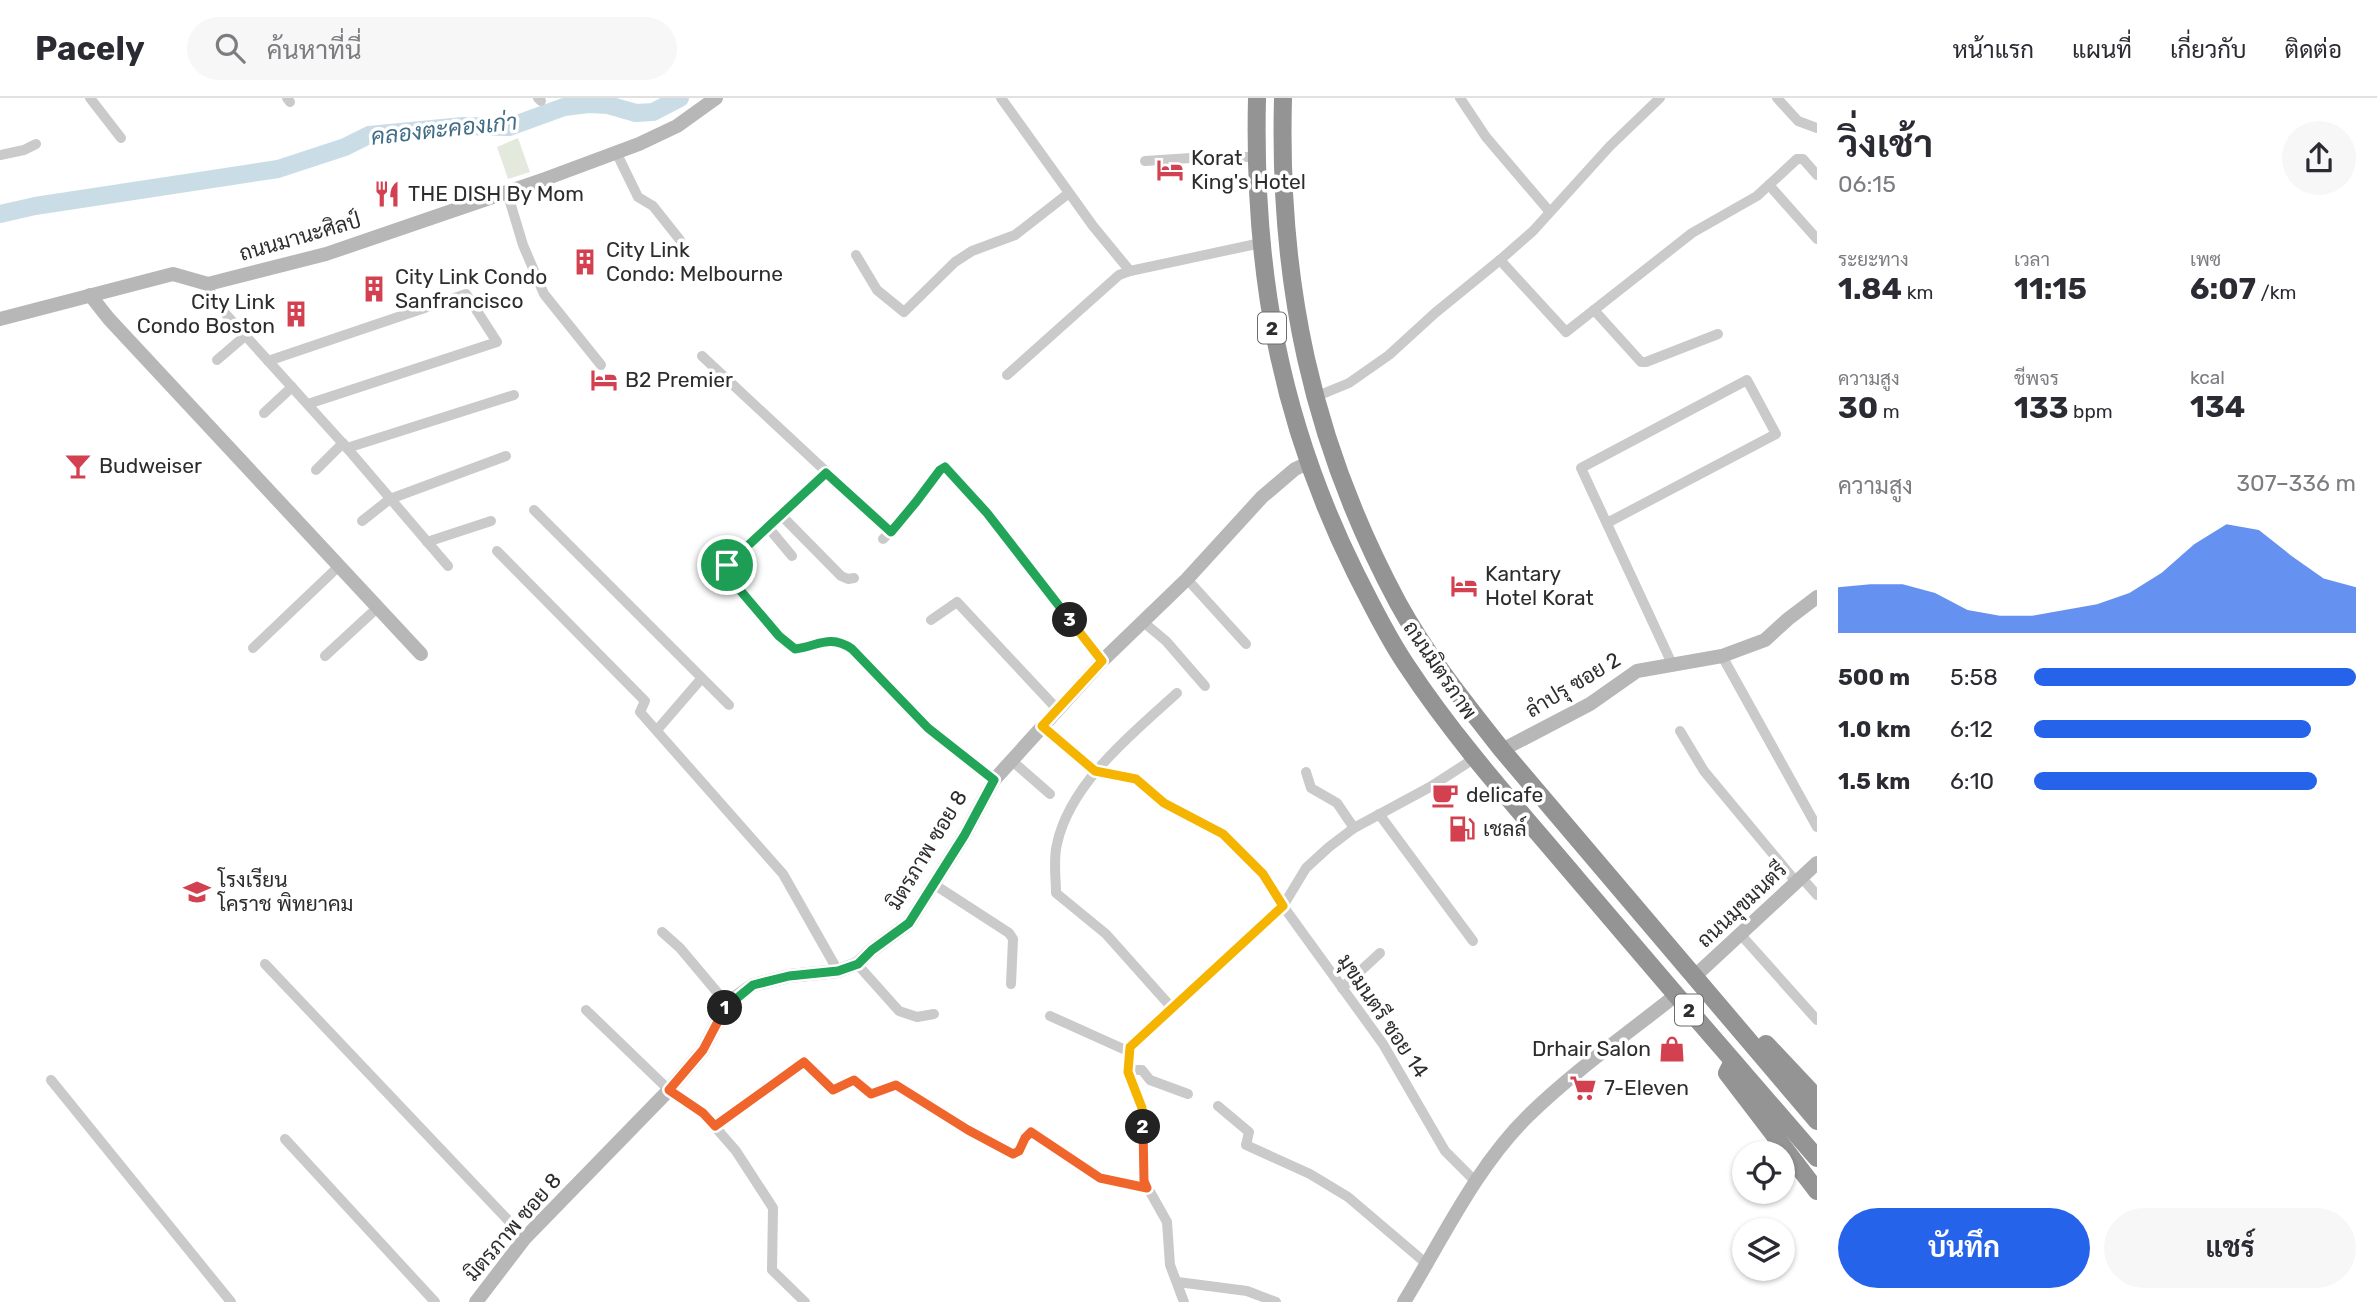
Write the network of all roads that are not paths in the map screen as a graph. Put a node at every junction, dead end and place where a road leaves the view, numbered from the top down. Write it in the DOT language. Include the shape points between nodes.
graph roads {
  1 [pos="106,98"];
  2 [pos="716,98"];
  3 [pos="1001,98"];
  4 [pos="1257,98"];
  5 [pos="1283,98"];
  6 [pos="1461,98"];
  7 [pos="1660,98"];
  8 [pos="1777,98"];
  9 [pos="93,101"];
  10 [pos="1817,128"];
  11 [pos="121,138"];
  12 [pos="36,144"];
  13 [pos="616,152"];
  14 [pos="0,155"];
  15 [pos="1256,157"];
  16 [pos="1145,161"];
  17 [pos="1817,175"];
  18 [pos="1769,185"];
  19 [pos="507,192"];
  20 [pos="1069,192"];
  21 [pos="1549,211"];
  22 [pos="1817,239"];
  23 [pos="680,240"];
  24 [pos="1261,243"];
  25 [pos="856,255"];
  26 [pos="1500,260"];
  27 [pos="1130,271"];
  28 [pos="208,284"];
  29 [pos="90,295"];
  30 [pos="1594,310"];
  31 [pos="0,319"];
  32 [pos="1718,334"];
  33 [pos="245,336"];
  34 [pos="702,356"];
  35 [pos="217,360"];
  36 [pos="268,361"];
  37 [pos="601,365"];
  38 [pos="1007,375"];
  39 [pos="292,387"];
  40 [pos="514,394"];
  41 [pos="1315,397"];
  42 [pos="308,404"];
  43 [pos="264,413"];
  44 [pos="345,446"];
  45 [pos="506,456"];
  46 [pos="1308,463"];
  47 [pos="316,470"];
  48 [pos="826,473"];
  49 [pos="390,499"];
  50 [pos="534,510"];
  51 [pos="780,514"];
  52 [pos="362,521"];
  53 [pos="491,521"];
  54 [pos="1607,523"];
  55 [pos="767,526"];
  56 [pos="427,542"];
  57 [pos="497,551"];
  58 [pos="792,556"];
  59 [pos="448,566"];
  60 [pos="338,568"];
  61 [pos="854,578"];
  62 [pos="1187,579"];
  63 [pos="1817,597"];
  64 [pos="376,608"];
  65 [pos="932,620"];
  66 [pos="1142,621"];
  67 [pos="1246,644"];
  68 [pos="253,648"];
  69 [pos="421,654"];
  70 [pos="325,656"];
  71 [pos="1722,656"];
  72 [pos="1102,661"];
  73 [pos="1674,666"];
  74 [pos="701,679"];
  75 [pos="1205,686"];
  76 [pos="1177,693"];
  77 [pos="730,705"];
  78 [pos="1057,709"];
  79 [pos="1042,726"];
  80 [pos="657,730"];
  81 [pos="1680,731"];
  82 [pos="1502,750"];
  83 [pos="1475,758"];
  84 [pos="1011,760"];
  85 [pos="1095,771"];
  86 [pos="1306,772"];
  87 [pos="994,780"];
  88 [pos="1050,794"];
  89 [pos="1379,814"];
  90 [pos="1817,827"];
  91 [pos="1354,828"];
  92 [pos="1817,863"];
  93 [pos="1800,881"];
  94 [pos="934,885"];
  95 [pos="1817,895"];
  96 [pos="1283,906"];
  97 [pos="662,932"];
  98 [pos="1741,935"];
  99 [pos="1473,941"];
  100 [pos="1380,953"];
  101 [pos="265,964"];
  102 [pos="858,964"];
  103 [pos="838,971"];
  104 [pos="1695,976"];
  105 [pos="1011,984"];
  106 [pos="1342,988"];
  107 [pos="1676,995"];
  108 [pos="727,1004"];
  109 [pos="1172,1008"];
  110 [pos="586,1010"];
  111 [pos="933,1013"];
  112 [pos="1050,1016"];
  113 [pos="1817,1020"];
  114 [pos="1753,1045"];
  115 [pos="1130,1052"];
  116 [pos="1733,1061"];
  117 [pos="1128,1070"];
  118 [pos="51,1080"];
  119 [pos="669,1090"];
  120 [pos="1188,1094"];
  121 [pos="1817,1098"];
  122 [pos="1218,1106"];
  123 [pos="1817,1121"];
  124 [pos="715,1126"];
  125 [pos="285,1139"];
  126 [pos="1817,1158"];
  127 [pos="1475,1181"];
  128 [pos="1147,1188"];
  129 [pos="1817,1191"];
  130 [pos="525,1238"];
  131 [pos="1428,1265"];
  132 [pos="1178,1282"];
  133 [pos="231,1302"];
  134 [pos="435,1302"];
  135 [pos="476,1302"];
  136 [pos="804,1302"];
  137 [pos="1184,1302"];
  138 [pos="1276,1302"];
  139 [pos="1404,1302"];
  1 -- 9 [label="street"];
  2 -- 13 [label="street, ถนนมานะศิลป์" via="677,127"];
  3 -- 20 [label="street"];
  4 -- 15 [label="highway, ถนนมิตรภาพ / 2"];
  5 -- 41 [label="highway, ถนนมิตรภาพ / 2" via="1286,244"];
  6 -- 21 [label="street" via="1486,137"];
  7 -- 21 [label="street"];
  8 -- 10 [label="street" via="1798,121"];
  9 -- 11 [label="street"];
  12 -- 14 [label="street"];
  13 -- 19 [label="street, ถนนมานะศิลป์"];
  13 -- 23 [label="street" via="638,197 653,206"];
  15 -- 16 [label="street"];
  15 -- 24 [label="highway, ถนนมิตรภาพ / 2"];
  17 -- 18 [label="street" via="1803,159 1797,159"];
  18 -- 22 [label="street"];
  18 -- 30 [label="street" via="1692,233"];
  19 -- 28 [label="street, ถนนมานะศิลป์" via="326,254"];
  19 -- 37 [label="street" via="544,294"];
  20 -- 25 [label="street" via="1015,236 955,262 904,312 877,290"];
  20 -- 27 [label="street"];
  21 -- 26 [label="street"];
  24 -- 27 [label="street"];
  24 -- 46 [label="highway, ถนนมิตรภาพ / 2" via="1274,338"];
  26 -- 30 [label="street" via="1566,332"];
  26 -- 41 [label="street" via="1389,355 1349,383"];
  27 -- 38 [label="street" via="1119,275"];
  28 -- 29 [label="street" via="173,274"];
  28 -- 33 [label="street" via="214,301"];
  29 -- 31 [label="street"];
  29 -- 60 [label="street"];
  30 -- 32 [label="street" via="1642,362"];
  33 -- 35 [label="street"];
  33 -- 36 [label="street"];
  34 -- 48 [label="street"];
  36 -- 39 [label="street"];
  36 -- 42 [label="street" via="466,294 497,342"];
  39 -- 42 [label="street"];
  39 -- 43 [label="street"];
  40 -- 44 [label="street"];
  41 -- 82 [label="highway, ถนนมิตรภาพ / 2" via="1345,487 1399,604 1454,689"];
  42 -- 44 [label="street"];
  44 -- 47 [label="street"];
  44 -- 49 [label="street"];
  45 -- 49 [label="street"];
  46 -- 62 [label="street, มิตรภาพ ซอย 8" via="1262,497"];
  46 -- 83 [label="highway, ถนนมิตรภาพ / 2" via="1376,614 1405,664"];
  48 -- 51 [label="street"];
  48 -- 72 [label="street" via="887,535 945,467 987,513"];
  49 -- 52 [label="street"];
  49 -- 56 [label="street"];
  50 -- 74 [label="street"];
  51 -- 55 [label="street"];
  51 -- 61 [label="street" via="841,576"];
  53 -- 56 [label="street"];
  54 -- 54 [label="street" via="1581,468 1747,380 1776,434"];
  54 -- 73 [label="street"];
  55 -- 58 [label="street"];
  55 -- 87 [label="street" via="727,565 728,576 779,636 795,649 831,640 842,642 944,742"];
  56 -- 59 [label="street"];
  57 -- 80 [label="street" via="645,701 640,712"];
  60 -- 64 [label="street"];
  60 -- 68 [label="street"];
  62 -- 66 [label="street, มิตรภาพ ซอย 8"];
  62 -- 67 [label="street"];
  63 -- 71 [label="street, ลำปรุ ซอย 2" via="1765,640"];
  64 -- 69 [label="street"];
  64 -- 70 [label="street"];
  65 -- 78 [label="street" via="957,602"];
  66 -- 72 [label="street, มิตรภาพ ซอย 8"];
  66 -- 75 [label="street"];
  71 -- 73 [label="street, ลำปรุ ซอย 2"];
  71 -- 90 [label="street"];
  72 -- 78 [label="street, มิตรภาพ ซอย 8"];
  73 -- 82 [label="street, ลำปรุ ซอย 2" via="1637,671 1590,704"];
  74 -- 77 [label="street"];
  74 -- 80 [label="street"];
  76 -- 85 [label="street"];
  78 -- 79 [label="street, มิตรภาพ ซอย 8"];
  79 -- 84 [label="street, มิตรภาพ ซอย 8"];
  79 -- 85 [label="street"];
  80 -- 103 [label="street" via="783,874"];
  81 -- 93 [label="street" via="1704,771"];
  82 -- 104 [label="highway, ถนนมิตรภาพ / 2"];
  83 -- 89 [label="street"];
  83 -- 107 [label="highway, ถนนมิตรภาพ / 2"];
  84 -- 87 [label="street, มิตรภาพ ซอย 8"];
  84 -- 88 [label="street"];
  85 -- 96 [label="street, มุขมนตรี ซอย 14" via="1136,779 1164,803 1223,834 1263,874"];
  85 -- 109 [label="street" via="1070,809 1056,845 1056,894 1106,934"];
  86 -- 91 [label="street" via="1311,788 1337,803"];
  87 -- 94 [label="street, มิตรภาพ ซอย 8"];
  89 -- 91 [label="street"];
  89 -- 99 [label="street"];
  91 -- 96 [label="street" via="1306,868"];
  92 -- 93 [label="street, ถนนมุขมนตรี"];
  93 -- 95 [label="street"];
  93 -- 98 [label="street, ถนนมุขมนตรี"];
  94 -- 102 [label="street, มิตรภาพ ซอย 8" via="909,923"];
  94 -- 105 [label="street" via="1009,933 1013,939"];
  96 -- 106 [label="street, มุขมนตรี ซอย 14"];
  96 -- 109 [label="street"];
  97 -- 108 [label="street"];
  98 -- 104 [label="street, ถนนมุขมนตรี"];
  98 -- 113 [label="street"];
  100 -- 106 [label="street"];
  101 -- 130 [label="street"];
  102 -- 103 [label="street, มิตรภาพ ซอย 8"];
  102 -- 111 [label="street" via="899,1011 917,1017"];
  103 -- 108 [label="street, มิตรภาพ ซอย 8" via="753,985"];
  104 -- 114 [label="highway, ถนนมิตรภาพ / 2"];
  106 -- 127 [label="street, มุขมนตรี ซอย 14" via="1383,1044 1445,1151"];
  107 -- 116 [label="highway, ถนนมิตรภาพ / 2"];
  107 -- 127 [label="street" via="1526,1118"];
  108 -- 119 [label="street, มิตรภาพ ซอย 8" via="703,1050"];
  109 -- 115 [label="street"];
  110 -- 119 [label="street"];
  112 -- 115 [label="street"];
  114 -- 121 [label="highway" via="1765,1042"];
  114 -- 123 [label="highway, ถนนมิตรภาพ / 2"];
  115 -- 117 [label="street"];
  116 -- 126 [label="highway, ถนนมิตรภาพ / 2"];
  116 -- 129 [label="highway" via="1727,1073"];
  117 -- 120 [label="street" via="1142,1070 1150,1080"];
  117 -- 128 [label="street" via="1142,1108"];
  118 -- 133 [label="street"];
  119 -- 124 [label="street"];
  119 -- 130 [label="street, มิตรภาพ ซอย 8"];
  122 -- 131 [label="street" via="1249,1132 1247,1145 1348,1197"];
  124 -- 128 [label="street" via="804,1062 833,1090 854,1080 871,1094 896,1085 1013,1154 1031,1132 1100,1178"];
  124 -- 136 [label="street" via="773,1208 772,1270"];
  125 -- 134 [label="street"];
  127 -- 131 [label="street"];
  128 -- 132 [label="street" via="1167,1222 1170,1265"];
  130 -- 135 [label="street, มิตรภาพ ซอย 8"];
  131 -- 139 [label="street"];
  132 -- 137 [label="street"];
  132 -- 138 [label="street" via="1247,1291"];
}
